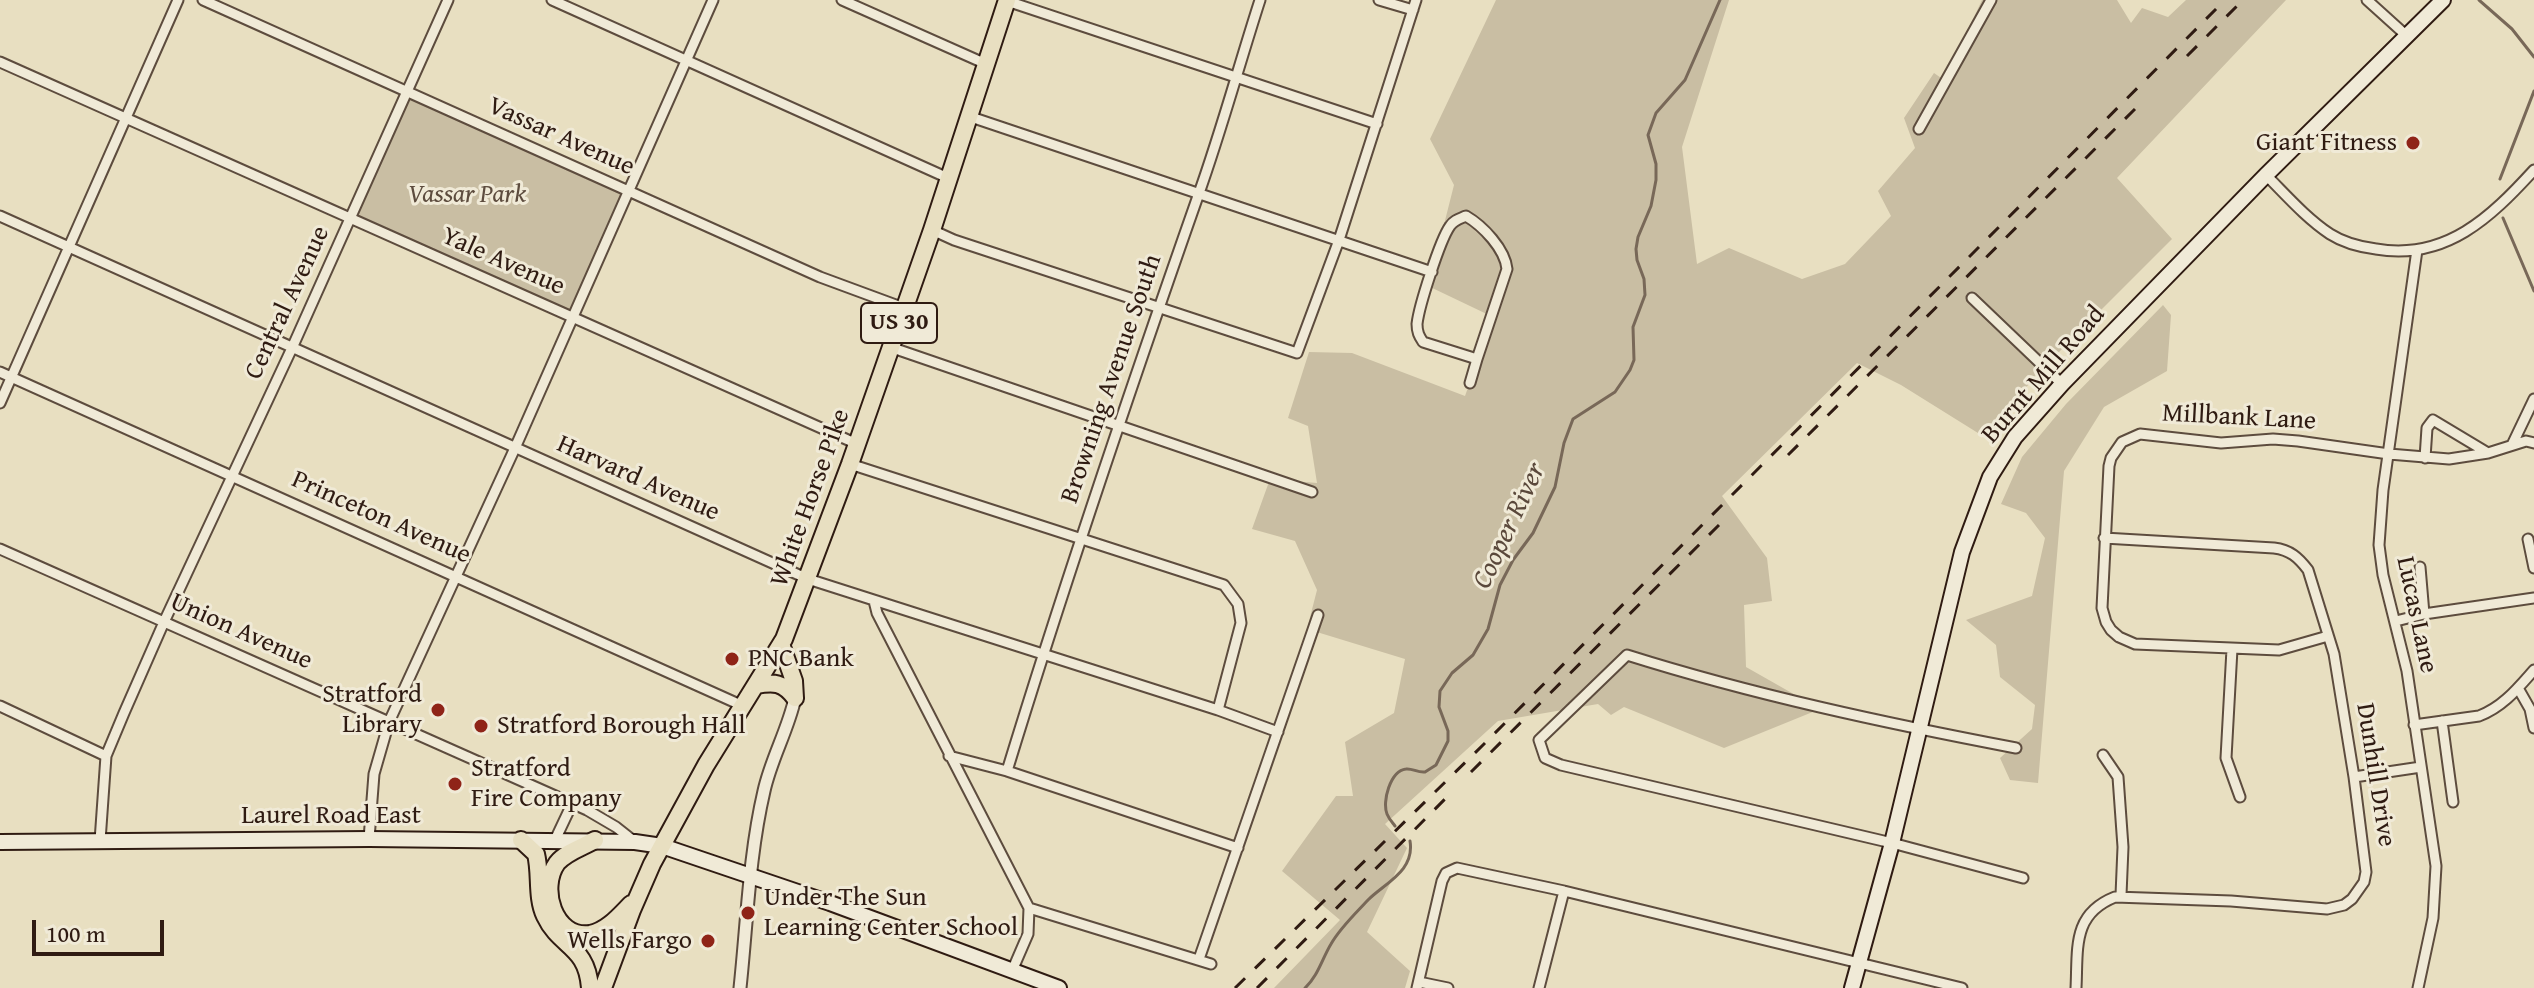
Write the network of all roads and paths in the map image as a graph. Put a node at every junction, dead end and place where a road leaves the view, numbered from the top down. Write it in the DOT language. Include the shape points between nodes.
graph roads {
  1 [pos="178,0"];
  2 [pos="203,0"];
  3 [pos="448,0"];
  4 [pos="552,0"];
  5 [pos="713,0"];
  6 [pos="842,0"];
  7 [pos="1260,0"];
  8 [pos="1379,0"];
  9 [pos="1991,0"];
  10 [pos="2367,0"];
  11 [pos="2443,0"];
  12 [pos="1007,1"];
  13 [pos="1414,5"];
  14 [pos="2408,37"];
  15 [pos="687,60"];
  16 [pos="0,62"];
  17 [pos="986,64"];
  18 [pos="1235,77"];
  19 [pos="406,91"];
  20 [pos="968,116"];
  21 [pos="125,120"];
  22 [pos="1377,124"];
  23 [pos="1919,129"];
  24 [pos="2534,170"];
  25 [pos="2266,175"];
  26 [pos="948,178"];
  27 [pos="629,191"];
  28 [pos="1199,193"];
  29 [pos="0,216"];
  30 [pos="350,219"];
  31 [pos="932,230"];
  32 [pos="1339,240"];
  33 [pos="69,248"];
  34 [pos="2417,250"];
  35 [pos="1432,272"];
  36 [pos="1972,298"];
  37 [pos="904,308"];
  38 [pos="1158,308"];
  39 [pos="573,318"];
  40 [pos="890,347"];
  41 [pos="292,348"];
  42 [pos="1477,359"];
  43 [pos="0,372"];
  44 [pos="12,378"];
  45 [pos="1470,383"];
  46 [pos="2062,384"];
  47 [pos="2534,399"];
  48 [pos="0,403"];
  49 [pos="1118,426"];
  50 [pos="2534,443"];
  51 [pos="857,444"];
  52 [pos="2512,445"];
  53 [pos="515,448"];
  54 [pos="2488,453"];
  55 [pos="2389,454"];
  56 [pos="2425,458"];
  57 [pos="850,464"];
  58 [pos="231,476"];
  59 [pos="1312,492"];
  60 [pos="2104,538"];
  61 [pos="1082,539"];
  62 [pos="2528,539"];
  63 [pos="0,549"];
  64 [pos="2420,567"];
  65 [pos="2534,568"];
  66 [pos="456,576"];
  67 [pos="808,579"];
  68 [pos="2534,598"];
  69 [pos="874,601"];
  70 [pos="2424,614"];
  71 [pos="1318,615"];
  72 [pos="2396,621"];
  73 [pos="164,622"];
  74 [pos="2328,636"];
  75 [pos="781,644"];
  76 [pos="2232,649"];
  77 [pos="1043,654"];
  78 [pos="2534,670"];
  79 [pos="756,685"];
  80 [pos="2518,688"];
  81 [pos="795,698"];
  82 [pos="0,706"];
  83 [pos="743,706"];
  84 [pos="1218,710"];
  85 [pos="2442,721"];
  86 [pos="389,722"];
  87 [pos="2414,725"];
  88 [pos="2534,728"];
  89 [pos="1919,730"];
  90 [pos="1278,732"];
  91 [pos="2016,748"];
  92 [pos="2103,755"];
  93 [pos="106,756"];
  94 [pos="949,756"];
  95 [pos="2421,767"];
  96 [pos="1007,771"];
  97 [pos="2354,777"];
  98 [pos="2240,797"];
  99 [pos="2453,802"];
  100 [pos="572,804"];
  101 [pos="369,839"];
  102 [pos="521,840"];
  103 [pos="555,840"];
  104 [pos="595,840"];
  105 [pos="100,841"];
  106 [pos="0,842"];
  107 [pos="635,842"];
  108 [pos="1892,843"];
  109 [pos="662,846"];
  110 [pos="1238,848"];
  111 [pos="751,876"];
  112 [pos="2023,878"];
  113 [pos="1564,891"];
  114 [pos="2121,895"];
  115 [pos="637,897"];
  116 [pos="1029,908"];
  117 [pos="1199,959"];
  118 [pos="1859,962"];
  119 [pos="1211,964"];
  120 [pos="1012,971"];
  121 [pos="1418,985"];
  122 [pos="2421,987"];
  123 [pos="590,988"];
  124 [pos="603,988"];
  125 [pos="740,988"];
  126 [pos="1059,988"];
  127 [pos="1448,988"];
  128 [pos="1539,988"];
  129 [pos="1852,988"];
  130 [pos="1962,988"];
  131 [pos="2076,988"];
  1 -- 21 [label="street"];
  2 -- 19 [label="street, Vassar Avenue"];
  3 -- 19 [label="street, Central Avenue"];
  4 -- 15 [label="street"];
  5 -- 15 [label="street"];
  6 -- 17 [label="street"];
  7 -- 18 [label="street, Browning Avenue South"];
  8 -- 13 [label="street"];
  9 -- 23 [label="street"];
  10 -- 14 [label="street"];
  11 -- 14 [label="main road, Burnt Mill Road"];
  12 -- 17 [label="highway, White Horse Pike / US 30"];
  12 -- 18 [label="street"];
  13 -- 22 [label="street"];
  14 -- 25 [label="main road, Burnt Mill Road"];
  15 -- 26 [label="street"];
  15 -- 27 [label="street"];
  16 -- 21 [label="street, Yale Avenue"];
  17 -- 20 [label="highway, White Horse Pike / US 30"];
  18 -- 22 [label="street"];
  18 -- 28 [label="street, Browning Avenue South"];
  19 -- 27 [label="street, Vassar Avenue"];
  19 -- 30 [label="street, Central Avenue"];
  20 -- 26 [label="highway, White Horse Pike / US 30"];
  20 -- 28 [label="street"];
  21 -- 30 [label="street, Yale Avenue"];
  21 -- 33 [label="street"];
  22 -- 32 [label="street"];
  24 -- 34 [label="street" via="2471,229"];
  25 -- 34 [label="street" via="2317,224 2346,242 2389,251"];
  25 -- 46 [label="main road, Burnt Mill Road"];
  26 -- 31 [label="highway, White Horse Pike / US 30"];
  27 -- 37 [label="street, Vassar Avenue" via="820,277"];
  27 -- 39 [label="street"];
  28 -- 32 [label="street"];
  28 -- 38 [label="street, Browning Avenue South"];
  29 -- 33 [label="street, Harvard Avenue"];
  30 -- 39 [label="street, Yale Avenue"];
  30 -- 41 [label="street, Central Avenue"];
  31 -- 37 [label="highway, White Horse Pike / US 30"];
  31 -- 38 [label="street"];
  32 -- 35 [label="street"];
  32 -- 38 [label="street" via="1297,353"];
  33 -- 41 [label="street, Harvard Avenue"];
  33 -- 44 [label="street"];
  34 -- 55 [label="street, Lucas Lane"];
  35 -- 42 [label="street" via="1418,335 1423,342"];
  35 -- 42 [label="street" via="1452,221 1466,216 1479,224 1506,260"];
  36 -- 46 [label="street"];
  37 -- 40 [label="highway, White Horse Pike / US 30"];
  38 -- 49 [label="street, Browning Avenue South"];
  39 -- 51 [label="street, Yale Avenue"];
  39 -- 53 [label="street"];
  40 -- 49 [label="street"];
  40 -- 51 [label="highway, White Horse Pike / US 30"];
  41 -- 53 [label="street, Harvard Avenue"];
  41 -- 58 [label="street, Central Avenue"];
  42 -- 45 [label="street"];
  43 -- 44 [label="street, Princeton Avenue"];
  44 -- 48 [label="street"];
  44 -- 58 [label="street, Princeton Avenue"];
  46 -- 89 [label="main road, Burnt Mill Road" via="2015,437 1990,477 1962,552"];
  47 -- 52 [label="street"];
  49 -- 59 [label="street"];
  49 -- 61 [label="street, Browning Avenue South"];
  50 -- 52 [label="street"];
  51 -- 57 [label="highway, White Horse Pike / US 30"];
  52 -- 54 [label="street"];
  53 -- 66 [label="street"];
  53 -- 67 [label="street, Harvard Avenue"];
  54 -- 56 [label="street"];
  54 -- 56 [label="street" via="2433,420 2427,428"];
  55 -- 56 [label="street"];
  55 -- 60 [label="street, Millbank Lane" via="2283,439 2221,443 2148,434 2132,437 2115,450 2109,466"];
  55 -- 72 [label="street, Lucas Lane" via="2379,545"];
  57 -- 61 [label="street"];
  57 -- 67 [label="highway, White Horse Pike / US 30"];
  58 -- 66 [label="street, Princeton Avenue"];
  58 -- 73 [label="street, Central Avenue"];
  60 -- 74 [label="street, Dunhill Drive" via="2283,549 2308,570"];
  60 -- 76 [label="street, Millbank Lane" via="2102,608 2119,637 2135,644"];
  61 -- 77 [label="street, Browning Avenue South"];
  61 -- 84 [label="street" via="1224,585 1238,604 1241,623"];
  62 -- 65 [label="street"];
  63 -- 73 [label="street, Union Avenue"];
  64 -- 70 [label="street"];
  66 -- 83 [label="street, Princeton Avenue"];
  66 -- 86 [label="street"];
  67 -- 69 [label="street, Harvard Avenue"];
  67 -- 75 [label="highway, White Horse Pike / US 30"];
  68 -- 70 [label="street"];
  69 -- 77 [label="street, Harvard Avenue"];
  69 -- 94 [label="street"];
  70 -- 72 [label="street"];
  71 -- 90 [label="street"];
  72 -- 87 [label="street, Lucas Lane"];
  73 -- 86 [label="street, Union Avenue"];
  73 -- 93 [label="street, Central Avenue"];
  74 -- 76 [label="street, Millbank Lane" via="2279,650"];
  74 -- 97 [label="street, Dunhill Drive"];
  75 -- 79 [label="highway, White Horse Pike / US 30"];
  75 -- 81 [label="highway"];
  76 -- 98 [label="street" via="2226,758"];
  77 -- 84 [label="street, Harvard Avenue"];
  77 -- 96 [label="street, Browning Avenue South"];
  78 -- 80 [label="street"];
  79 -- 81 [label="highway" via="778,682"];
  79 -- 83 [label="highway, White Horse Pike / US 30"];
  80 -- 85 [label="street" via="2489,712"];
  80 -- 88 [label="street"];
  81 -- 111 [label="street" via="764,790"];
  82 -- 93 [label="street"];
  83 -- 109 [label="highway, White Horse Pike / US 30"];
  84 -- 90 [label="street, Harvard Avenue"];
  85 -- 87 [label="street"];
  85 -- 99 [label="street"];
  86 -- 100 [label="street, Union Avenue"];
  86 -- 101 [label="street" via="374,774"];
  87 -- 95 [label="street, Lucas Lane"];
  89 -- 91 [label="street"];
  89 -- 108 [label="main road, Burnt Mill Road"];
  89 -- 108 [label="street" via="1627,655 1539,740 1545,758 1561,765"];
  90 -- 110 [label="street"];
  92 -- 114 [label="street" via="2118,777"];
  93 -- 105 [label="street, Central Avenue"];
  94 -- 96 [label="street"];
  94 -- 116 [label="street"];
  95 -- 97 [label="street"];
  95 -- 122 [label="street, Lucas Lane" via="2436,891"];
  96 -- 110 [label="street"];
  97 -- 114 [label="street, Dunhill Drive" via="2366,872 2359,891 2344,905 2317,908"];
  100 -- 103 [label="street"];
  100 -- 107 [label="street, Union Avenue"];
  101 -- 102 [label="main road, Laurel Road East"];
  101 -- 105 [label="main road, Laurel Road East"];
  102 -- 103 [label="main road, Laurel Road East"];
  102 -- 123 [label="highway" via="536,854 544,915 583,959"];
  103 -- 104 [label="main road, Laurel Road East"];
  104 -- 107 [label="main road, Laurel Road East"];
  104 -- 115 [label="highway" via="564,857 553,870 551,903 561,924 590,934 617,919"];
  105 -- 106 [label="main road, Laurel Road East"];
  107 -- 109 [label="main road, Laurel Road East"];
  108 -- 112 [label="street"];
  108 -- 118 [label="main road, Burnt Mill Road"];
  109 -- 111 [label="main road, Laurel Road East"];
  109 -- 115 [label="highway, White Horse Pike / US 30"];
  110 -- 117 [label="street"];
  111 -- 120 [label="main road, Laurel Road East"];
  111 -- 125 [label="street"];
  113 -- 118 [label="street"];
  113 -- 121 [label="street" via="1471,869 1446,873"];
  113 -- 128 [label="street"];
  114 -- 131 [label="street" via="2085,917"];
  115 -- 124 [label="highway, White Horse Pike / US 30"];
  116 -- 117 [label="street"];
  116 -- 120 [label="street" via="1028,934"];
  117 -- 119 [label="street"];
  118 -- 129 [label="main road, Burnt Mill Road"];
  118 -- 130 [label="street"];
  120 -- 126 [label="main road, Laurel Road East"];
  121 -- 127 [label="street"];
}
